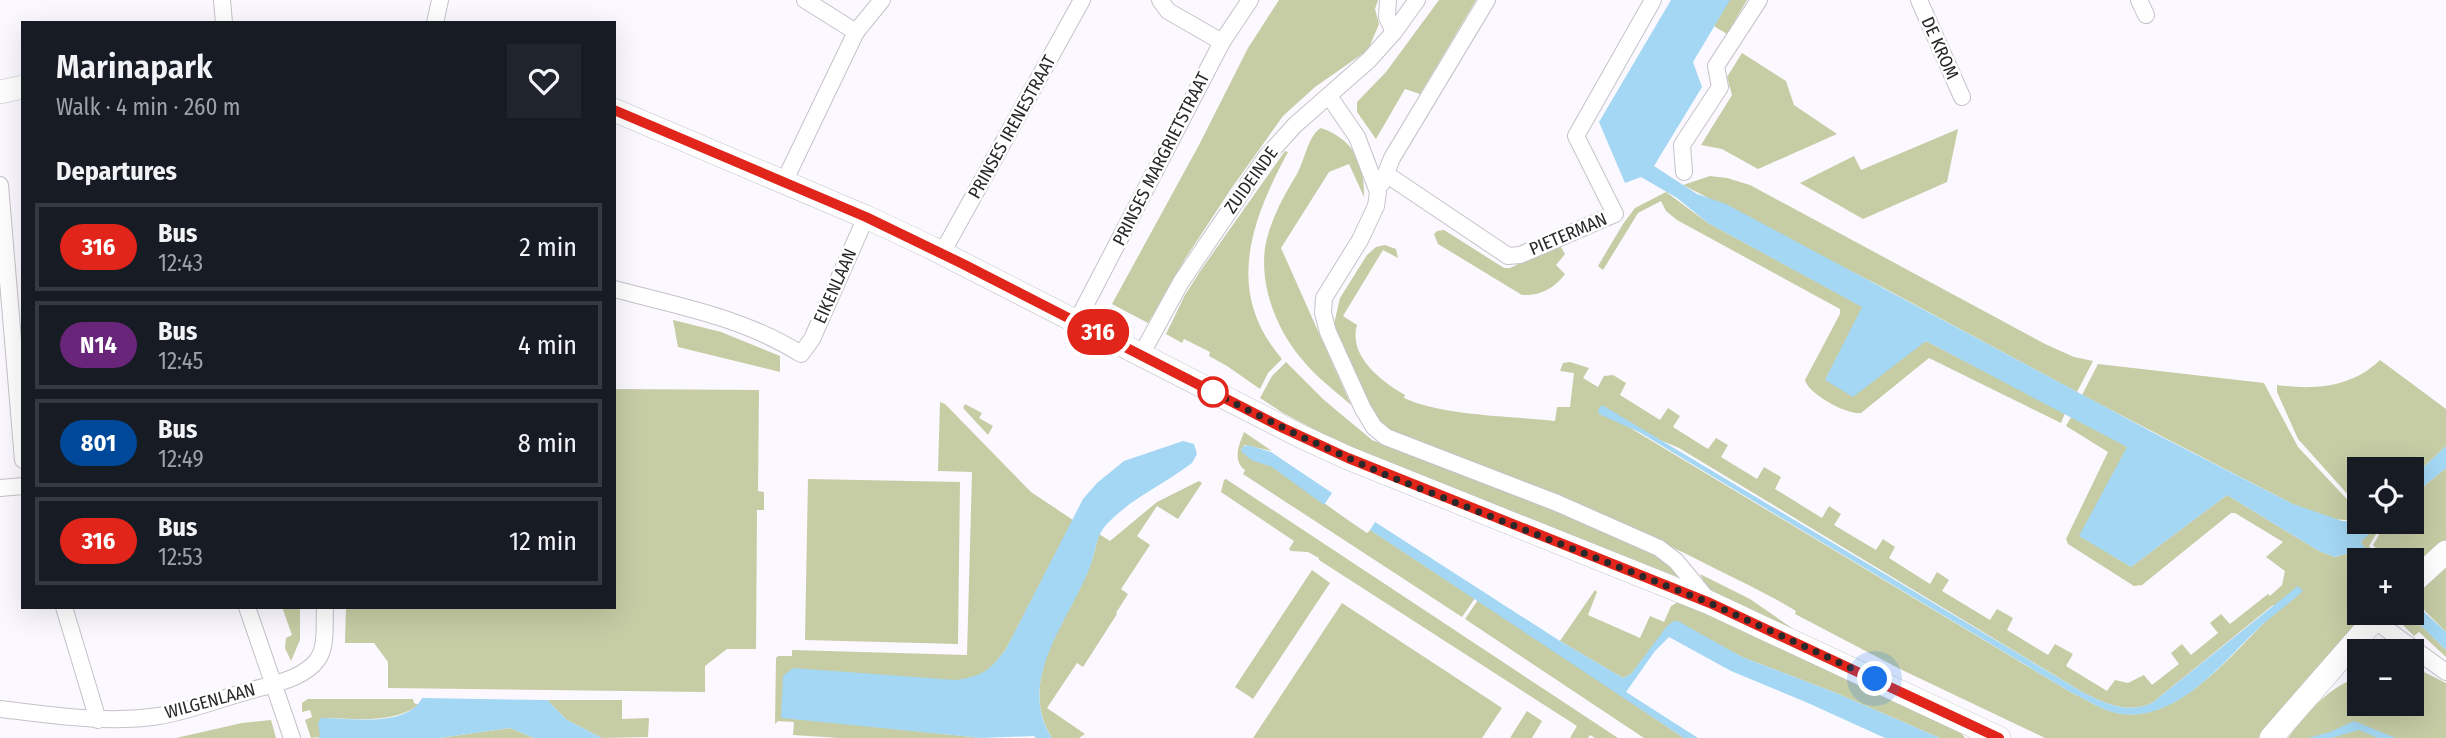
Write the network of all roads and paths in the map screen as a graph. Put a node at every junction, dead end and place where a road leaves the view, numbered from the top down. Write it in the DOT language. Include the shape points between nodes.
graph roads {
  1 [pos="222,0"];
  2 [pos="440,0"];
  3 [pos="805,0"];
  4 [pos="881,0"];
  5 [pos="1082,0"];
  6 [pos="1160,0"];
  7 [pos="1250,0"];
  8 [pos="1388,0"];
  9 [pos="1417,0"];
  10 [pos="1487,0"];
  11 [pos="1653,0"];
  12 [pos="1759,0"];
  13 [pos="1919,0"];
  14 [pos="2139,0"];
  15 [pos="2146,15"];
  16 [pos="224,21"];
  17 [pos="435,21"];
  18 [pos="856,32"];
  19 [pos="1394,32"];
  20 [pos="1222,42"];
  21 [pos="21,87"];
  22 [pos="0,92"];
  23 [pos="1329,96"];
  24 [pos="1962,97"];
  25 [pos="616,111"];
  26 [pos="1684,172"];
  27 [pos="1385,174"];
  28 [pos="784,182"];
  29 [pos="0,186"];
  30 [pos="1378,192"];
  31 [pos="866,217"];
  32 [pos="942,253"];
  33 [pos="616,290"];
  34 [pos="1077,321"];
  35 [pos="1141,355"];
  36 [pos="21,436"];
  37 [pos="21,486"];
  38 [pos="0,488"];
  39 [pos="2446,552"];
  40 [pos="2424,572"];
  41 [pos="1710,603"];
  42 [pos="65,609"];
  43 [pos="248,609"];
  44 [pos="325,609"];
  45 [pos="2370,625"];
  46 [pos="2389,625"];
  47 [pos="2446,672"];
  48 [pos="274,683"];
  49 [pos="0,709"];
  50 [pos="98,720"];
  51 [pos="1987,735"];
  52 [pos="292,738"];
  53 [pos="2271,738"];
  1 -- 16 [label="street"];
  2 -- 17 [label="street"];
  3 -- 18 [label="street"];
  4 -- 18 [label="street"];
  5 -- 32 [label="street, PRINSES IRENESTRAAT"];
  6 -- 20 [label="street" via="1168,11"];
  7 -- 20 [label="street, PRINSES MARGRIETSTRAAT"];
  8 -- 19 [label="street" via="1387,17"];
  9 -- 19 [label="street, ZUIDEINDE"];
  10 -- 27 [label="street"];
  11 -- 27 [label="street, PIETERMAN" via="1576,136 1615,214 1508,256"];
  12 -- 26 [label="street" via="1716,66 1720,88 1682,145"];
  13 -- 24 [label="street, DE KROM"];
  14 -- 15 [label="street"];
  18 -- 28 [label="street"];
  19 -- 23 [label="street, ZUIDEINDE"];
  20 -- 34 [label="street, PRINSES MARGRIETSTRAAT"];
  21 -- 22 [label="main road"];
  23 -- 30 [label="street" via="1357,137"];
  23 -- 35 [label="street, ZUIDEINDE" via="1266,157 1181,282"];
  25 -- 28 [label="main road"];
  27 -- 30 [label="street"];
  28 -- 31 [label="main road"];
  29 -- 36 [label="street"];
  30 -- 41 [label="street" via="1360,240 1324,298 1323,313 1374,427 1398,444 1557,503 1659,548"];
  31 -- 32 [label="main road"];
  31 -- 33 [label="street, EIKENLAAN" via="802,354 735,321"];
  32 -- 34 [label="main road"];
  34 -- 35 [label="main road"];
  35 -- 41 [label="main road" via="1386,475"];
  37 -- 38 [label="street"];
  39 -- 40 [label="main road"];
  41 -- 51 [label="main road"];
  42 -- 50 [label="street"];
  43 -- 48 [label="street"];
  44 -- 48 [label="street, WILGENLAAN" via="317,661 310,669"];
  45 -- 53 [label="main road"];
  46 -- 47 [label="street"];
  48 -- 50 [label="street, WILGENLAAN" via="160,716"];
  48 -- 52 [label="street"];
  49 -- 50 [label="street, WILGENLAAN"];
}
